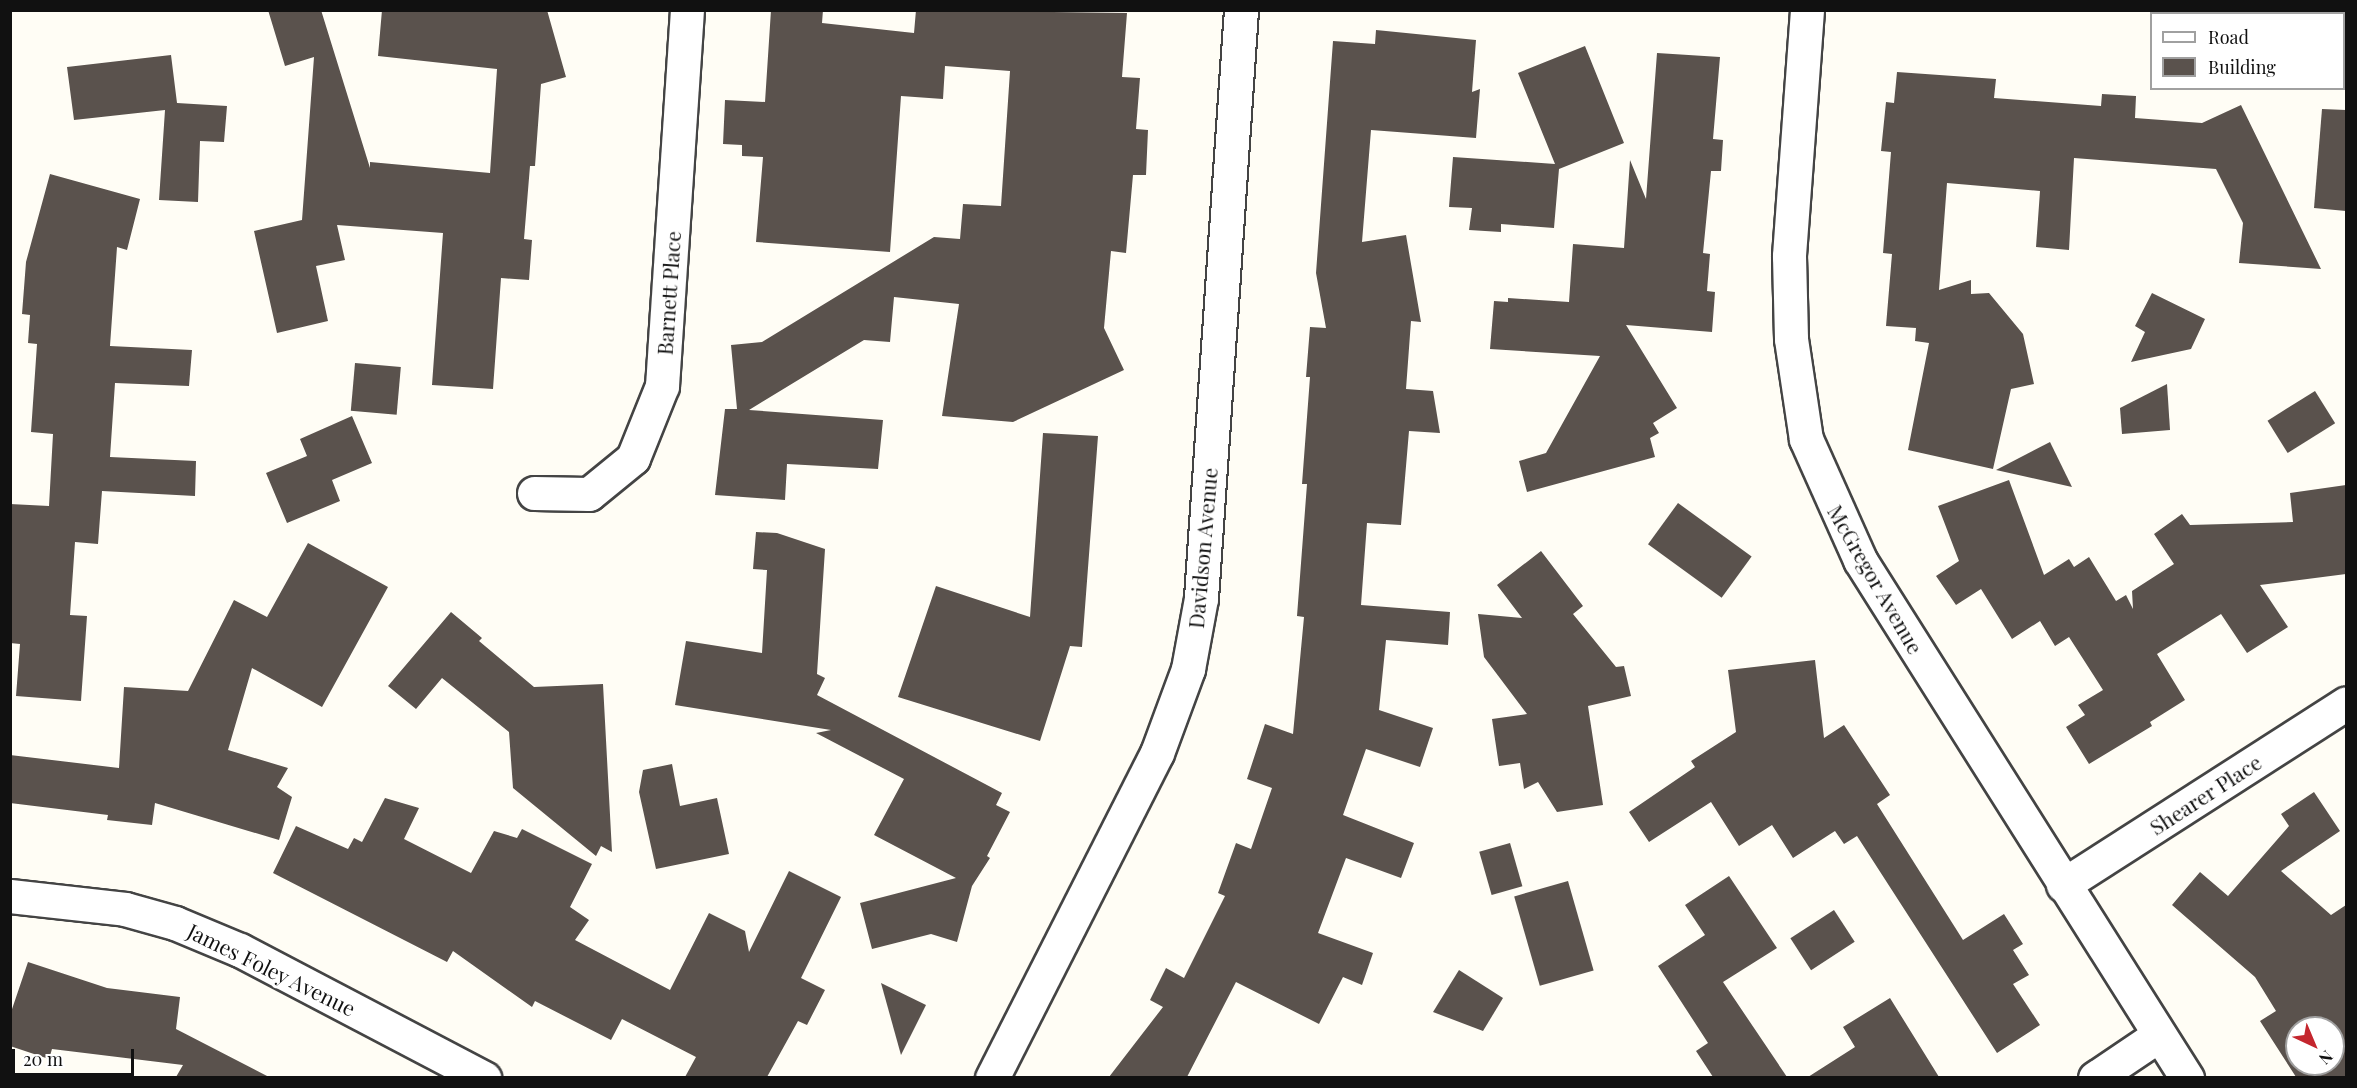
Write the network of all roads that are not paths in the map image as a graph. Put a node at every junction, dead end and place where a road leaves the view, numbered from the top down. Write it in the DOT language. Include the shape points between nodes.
graph roads {
  1 [pos="687,10"];
  2 [pos="1241,10"];
  3 [pos="1807,10"];
  4 [pos="534,493"];
  5 [pos="2346,703"];
  6 [pos="2063,885"];
  7 [pos="10,896"];
  8 [pos="2159,1035"];
  9 [pos="484,1077"];
  10 [pos="992,1077"];
  11 [pos="2096,1077"];
  12 [pos="2187,1077"];
  1 -- 4 [label="street, Barnett Place" via="662,386 633,458 590,494"];
  2 -- 10 [label="street, Davidson Avenue" via="1201,598 1188,669 1157,753"];
  3 -- 6 [label="street, McGregor Avenue" via="1789,256 1791,339 1806,439 1860,560"];
  5 -- 6 [label="street, Shearer Place"];
  6 -- 8 [label="street, McGregor Avenue"];
  7 -- 9 [label="street, James Foley Avenue" via="125,909 175,922 240,950"];
  8 -- 11 [label="street"];
  8 -- 12 [label="street, McGregor Avenue"];
}
